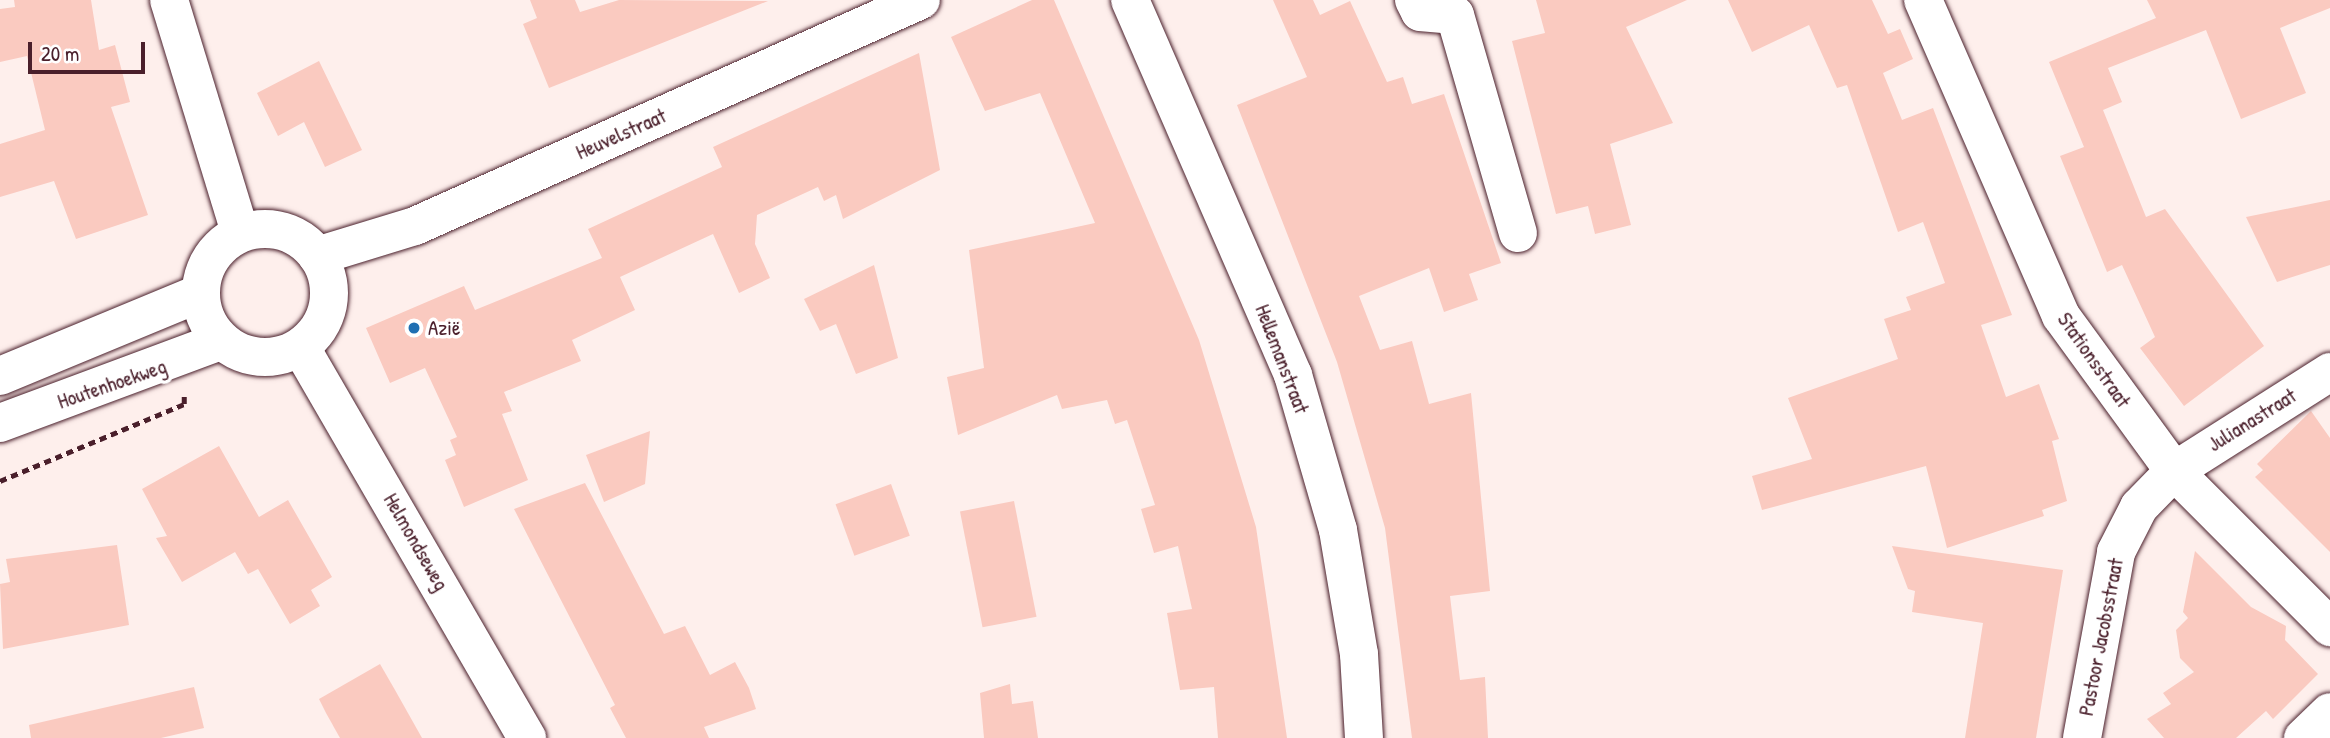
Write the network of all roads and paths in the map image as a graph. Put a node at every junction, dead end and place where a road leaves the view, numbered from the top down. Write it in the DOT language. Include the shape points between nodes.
graph roads {
  1 [pos="169,0"];
  2 [pos="921,0"];
  3 [pos="1130,0"];
  4 [pos="1414,0"];
  5 [pos="1923,0"];
  6 [pos="240,232"];
  7 [pos="1518,233"];
  8 [pos="317,256"];
  9 [pos="200,293"];
  10 [pos="221,341"];
  11 [pos="301,348"];
  12 [pos="2330,372"];
  13 [pos="0,376"];
  14 [pos="184,389"];
  15 [pos="0,423"];
  16 [pos="2174,471"];
  17 [pos="0,481"];
  18 [pos="2330,627"];
  19 [pos="2330,712"];
  20 [pos="527,738"];
  21 [pos="1364,738"];
  22 [pos="2082,738"];
  23 [pos="2303,738"];
  1 -- 6 [label="street"];
  2 -- 8 [label="street, Heuvelstraat" via="415,226"];
  3 -- 21 [label="street, Hellemanstraat" via="1293,375 1338,530 1360,654"];
  4 -- 7 [label="street" via="1420,12 1455,15"];
  5 -- 16 [label="street, Stationsstraat" via="2061,316"];
  6 -- 8 [label="street" via="273,227 304,239"];
  6 -- 9 [label="street" via="213,254"];
  8 -- 11 [label="street" via="331,293 324,322"];
  9 -- 10 [label="street" via="206,319"];
  9 -- 13 [label="street"];
  10 -- 11 [label="street" via="247,355 277,357"];
  10 -- 15 [label="street, Houtenhoekweg"];
  11 -- 20 [label="street, Helmondseweg"];
  12 -- 16 [label="street, Julianastraat"];
  14 -- 17 [label="path" via="184,404"];
  16 -- 18 [label="street, Stationsstraat"];
  16 -- 22 [label="street, Pastoor Jacobsstraat" via="2139,507 2116,552"];
  19 -- 23 [label="street"];
}
